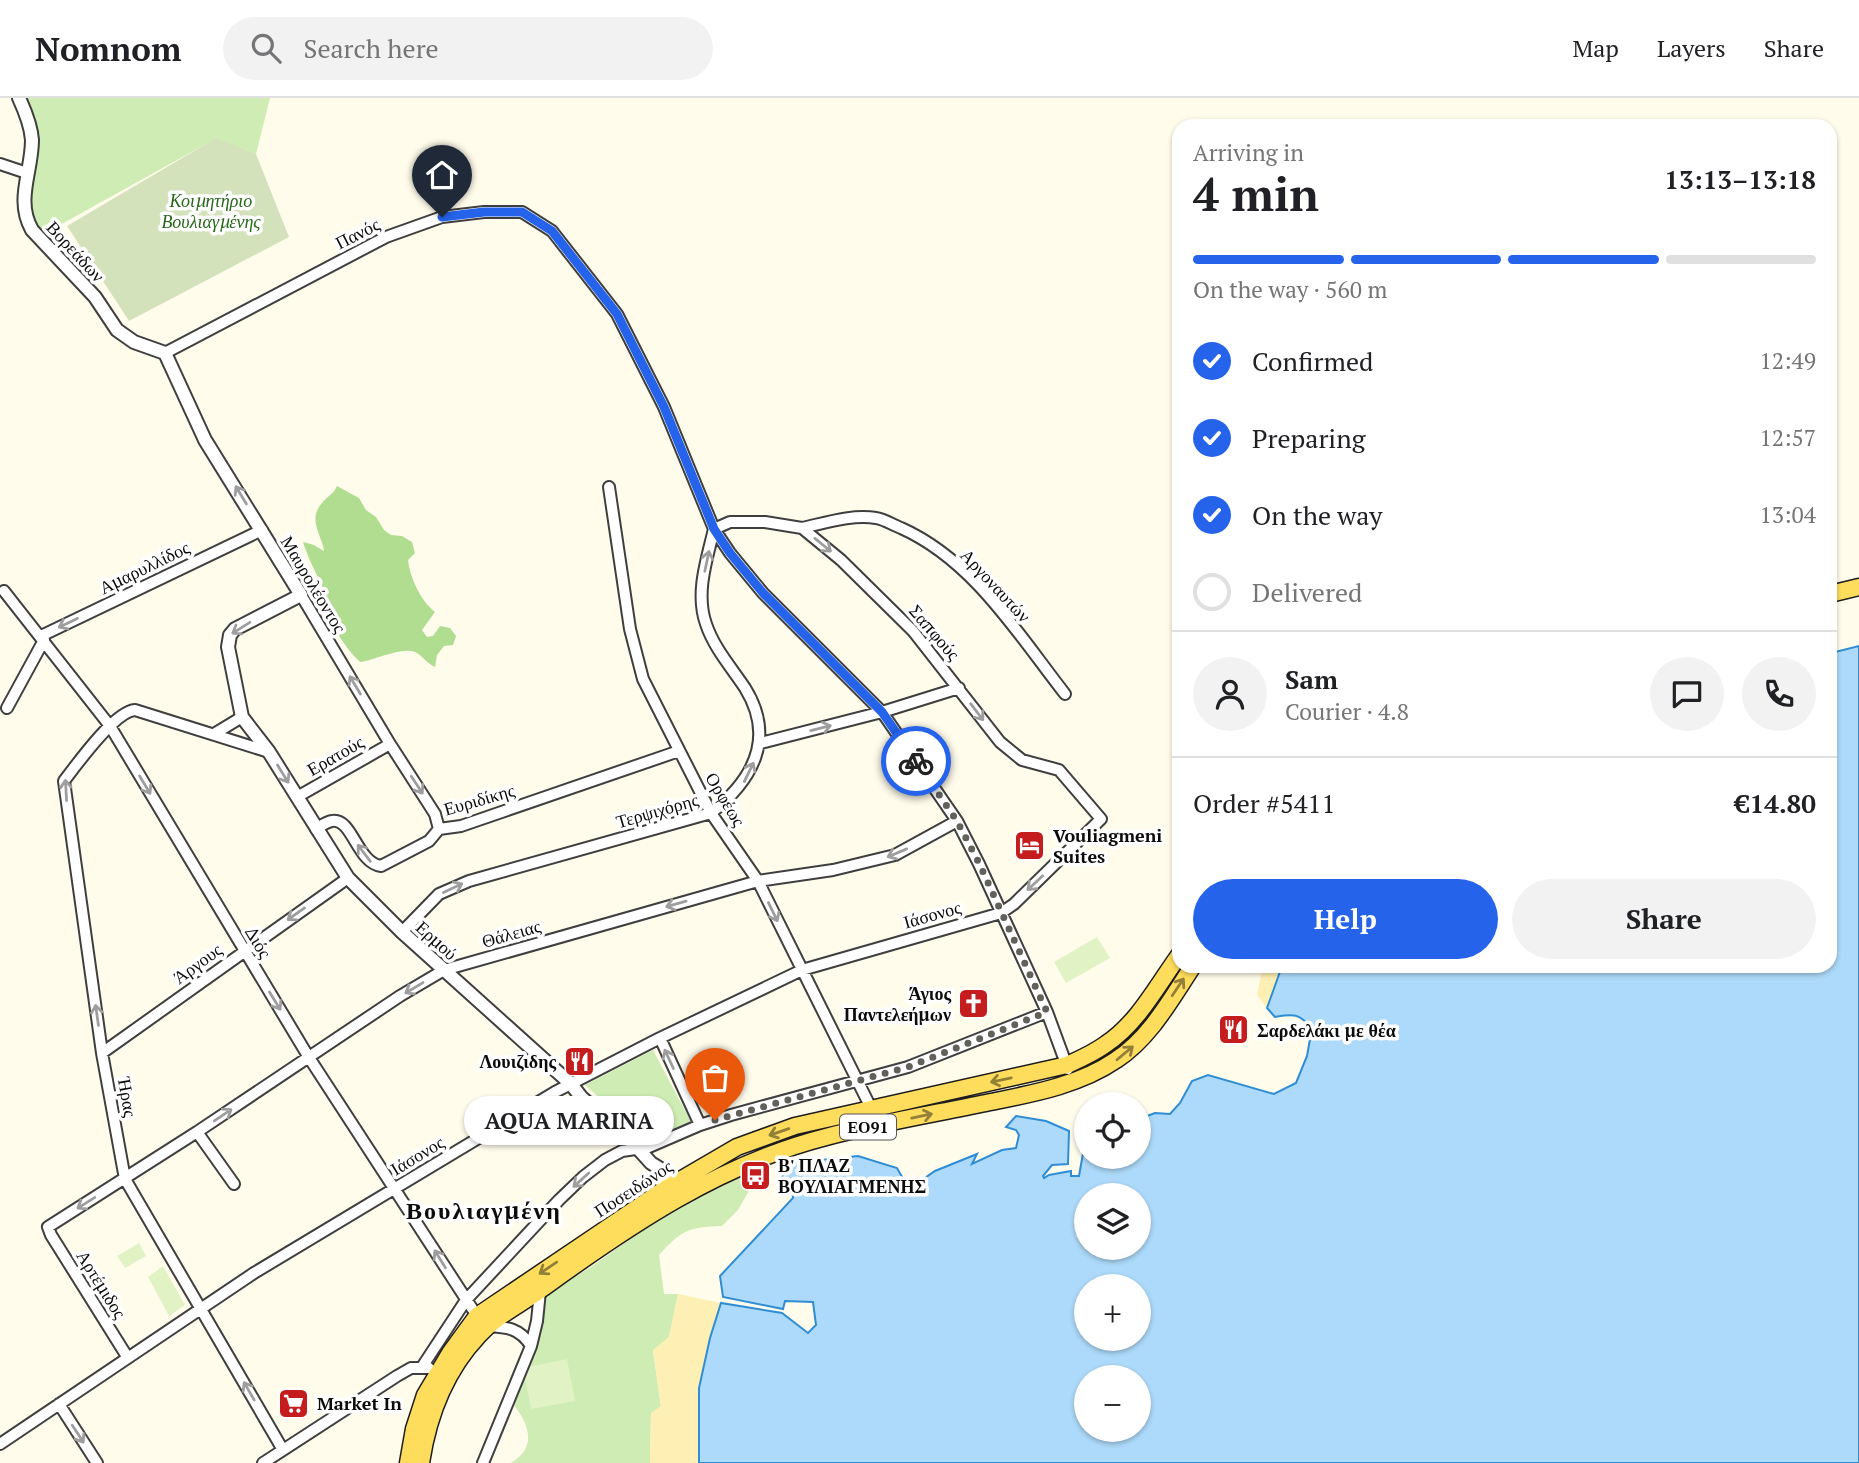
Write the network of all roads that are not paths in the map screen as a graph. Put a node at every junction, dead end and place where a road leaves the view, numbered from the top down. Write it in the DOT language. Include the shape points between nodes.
graph roads {
  1 [pos="19,98"];
  2 [pos="0,164"];
  3 [pos="27,173"];
  4 [pos="165,353"];
  5 [pos="609,487"];
  6 [pos="802,528"];
  7 [pos="714,529"];
  8 [pos="262,530"];
  9 [pos="1859,587"];
  10 [pos="5,591"];
  11 [pos="1837,592"];
  12 [pos="301,595"];
  13 [pos="42,638"];
  14 [pos="960,688"];
  15 [pos="1065,694"];
  16 [pos="7,708"];
  17 [pos="882,712"];
  18 [pos="242,717"];
  19 [pos="110,726"];
  20 [pos="214,734"];
  21 [pos="761,743"];
  22 [pos="390,744"];
  23 [pos="679,751"];
  24 [pos="269,752"];
  25 [pos="297,797"];
  26 [pos="711,813"];
  27 [pos="957,821"];
  28 [pos="316,828"];
  29 [pos="439,829"];
  30 [pos="348,878"];
  31 [pos="758,881"];
  32 [pos="1001,913"];
  33 [pos="402,932"];
  34 [pos="244,951"];
  35 [pos="1172,965"];
  36 [pos="444,970"];
  37 [pos="802,970"];
  38 [pos="1188,973"];
  39 [pos="1047,1012"];
  40 [pos="660,1038"];
  41 [pos="102,1053"];
  42 [pos="309,1056"];
  43 [pos="1067,1065"];
  44 [pos="858,1081"];
  45 [pos="1072,1082"];
  46 [pos="574,1087"];
  47 [pos="871,1108"];
  48 [pos="699,1125"];
  49 [pos="197,1132"];
  50 [pos="636,1146"];
  51 [pos="125,1179"];
  52 [pos="234,1184"];
  53 [pos="395,1188"];
  54 [pos="669,1195"];
  55 [pos="48,1227"];
  56 [pos="540,1291"];
  57 [pos="466,1300"];
  58 [pos="200,1309"];
  59 [pos="482,1321"];
  60 [pos="531,1346"];
  61 [pos="128,1358"];
  62 [pos="430,1369"];
  63 [pos="59,1404"];
  64 [pos="0,1444"];
  65 [pos="284,1450"];
  66 [pos="97,1463"];
  67 [pos="263,1463"];
  68 [pos="408,1463"];
  69 [pos="421,1463"];
  70 [pos="483,1463"];
  1 -- 3 [label="street, Βορεάδων" via="31,134"];
  2 -- 3 [label="street"];
  3 -- 4 [label="street, Βορεάδων" via="24,207 36,236 95,297 117,330"];
  4 -- 7 [label="street, Πανός" via="386,237 442,217 522,212 552,231 617,314 664,407"];
  8 -- 4 [label="street, Μαυρολέοντος, one-way" via="205,440"];
  5 -- 23 [label="street, Ορφέως" via="635,656"];
  6 -- 7 [label="street" via="730,522"];
  6 -- 14 [label="street, Σαπφούς, one-way" via="914,631"];
  6 -- 15 [label="street, Αργοναυτών" via="878,518 921,537 973,581"];
  7 -- 17 [label="street, Πανός" via="763,593"];
  21 -- 7 [label="street, one-way" via="746,690 705,622 701,587"];
  8 -- 12 [label="street, Μαυρολέοντος"];
  8 -- 13 [label="street, Αμαρυλλίδος, one-way"];
  9 -- 11 [label="main road"];
  10 -- 13 [label="street, Διός"];
  12 -- 18 [label="street, one-way" via="230,635 228,647"];
  22 -- 12 [label="street, Μαυρολέοντος, one-way"];
  13 -- 16 [label="street"];
  13 -- 19 [label="street, Διός"];
  14 -- 17 [label="street"];
  14 -- 32 [label="street, Σαπφούς, one-way" via="1000,741 1021,760 1059,770 1101,819"];
  21 -- 17 [label="street, one-way"];
  17 -- 27 [label="street, Πανός"];
  18 -- 20 [label="street"];
  18 -- 24 [label="street, Ερμού"];
  19 -- 20 [label="street" via="128,710 135,710"];
  19 -- 34 [label="street, Διός, one-way"];
  41 -- 19 [label="street, Ήρας, one-way" via="64,781"];
  20 -- 24 [label="street"];
  26 -- 21 [label="street, Τερψιχόρης, one-way" via="745,781"];
  22 -- 25 [label="street, Ερατούς"];
  22 -- 29 [label="street, Μαυρολέοντος, one-way" via="435,814"];
  23 -- 26 [label="street, Ορφέως"];
  23 -- 29 [label="street, Ευριδίκης" via="461,826"];
  24 -- 25 [label="street, Ερμού, one-way"];
  25 -- 28 [label="street, Ερμού"];
  26 -- 31 [label="street, Ορφέως"];
  33 -- 26 [label="street, Τερψιχόρης, one-way" via="439,894 469,881"];
  27 -- 31 [label="street, Θάλειας, one-way" via="895,855"];
  27 -- 32 [label="street, Πανός"];
  29 -- 28 [label="street, Ευριδίκης, one-way" via="429,841 381,866 367,860 338,821"];
  28 -- 30 [label="street, Ερμού"];
  30 -- 33 [label="street, Ερμού"];
  30 -- 34 [label="street, Άργους, one-way"];
  31 -- 36 [label="street, Θάλειας, one-way"];
  31 -- 37 [label="street, Ορφέως, one-way"];
  32 -- 37 [label="street, Ιάσονος"];
  32 -- 39 [label="street"];
  33 -- 36 [label="street, Ερμού"];
  34 -- 41 [label="street, Άργους"];
  34 -- 42 [label="street, Διός, one-way"];
  35 -- 43 [label="main road, Ποσειδώνος / ΕΟ91" via="1122,1031"];
  36 -- 42 [label="street, Θάλειας, one-way"];
  36 -- 46 [label="street, Ερμού"];
  37 -- 40 [label="street, Ιάσονος"];
  37 -- 44 [label="street, Ορφέως"];
  45 -- 38 [label="main road, Ποσειδώνος / ΕΟ91, one-way" via="1117,1060 1135,1045"];
  39 -- 43 [label="street"];
  39 -- 44 [label="street" via="908,1067"];
  40 -- 46 [label="street, Ιάσονος"];
  48 -- 40 [label="street, one-way"];
  41 -- 51 [label="street, Ήρας"];
  49 -- 42 [label="street, Θάλειας, one-way"];
  42 -- 53 [label="street, Διός"];
  43 -- 45 [label="street"];
  43 -- 47 [label="main road, Ποσειδώνος / ΕΟ91, one-way"];
  44 -- 47 [label="street, Ορφέως"];
  44 -- 48 [label="street"];
  54 -- 45 [label="main road, Ποσειδώνος / ΕΟ91, one-way" via="801,1144"];
  46 -- 50 [label="street, Ερμού"];
  46 -- 53 [label="street, Ιάσονος"];
  47 -- 54 [label="main road, Ποσειδώνος / ΕΟ91, one-way" via="737,1147"];
  48 -- 50 [label="street"];
  49 -- 51 [label="street, Θάλειας"];
  49 -- 52 [label="street"];
  50 -- 54 [label="street, Ερμού" via="656,1166"];
  50 -- 57 [label="street, one-way" via="605,1160 583,1177"];
  51 -- 55 [label="street, Θάλειας, one-way"];
  51 -- 58 [label="street, Ήρας"];
  57 -- 53 [label="street, Διός, one-way"];
  53 -- 58 [label="street, Ιάσονος"];
  54 -- 56 [label="main road, Ποσειδώνος / ΕΟ91"];
  54 -- 59 [label="main road, Ποσειδώνος / ΕΟ91, one-way"];
  55 -- 61 [label="street, Αρτέμιδος"];
  56 -- 59 [label="main road, Ποσειδώνος / ΕΟ91"];
  56 -- 60 [label="street"];
  57 -- 59 [label="street, Διός"];
  57 -- 62 [label="street"];
  58 -- 61 [label="street, Ιάσονος"];
  65 -- 58 [label="street, Ήρας, one-way"];
  59 -- 60 [label="street" via="514,1328"];
  59 -- 62 [label="main road, Ποσειδώνος / ΕΟ91"];
  59 -- 69 [label="main road, Ποσειδώνος / ΕΟ91" via="437,1399"];
  60 -- 70 [label="street"];
  61 -- 63 [label="street, Ιάσονος"];
  62 -- 65 [label="street" via="411,1368"];
  62 -- 68 [label="main road, Ποσειδώνος / ΕΟ91"];
  63 -- 64 [label="street, Ιάσονος"];
  63 -- 66 [label="street, one-way"];
  65 -- 67 [label="street"];
}
